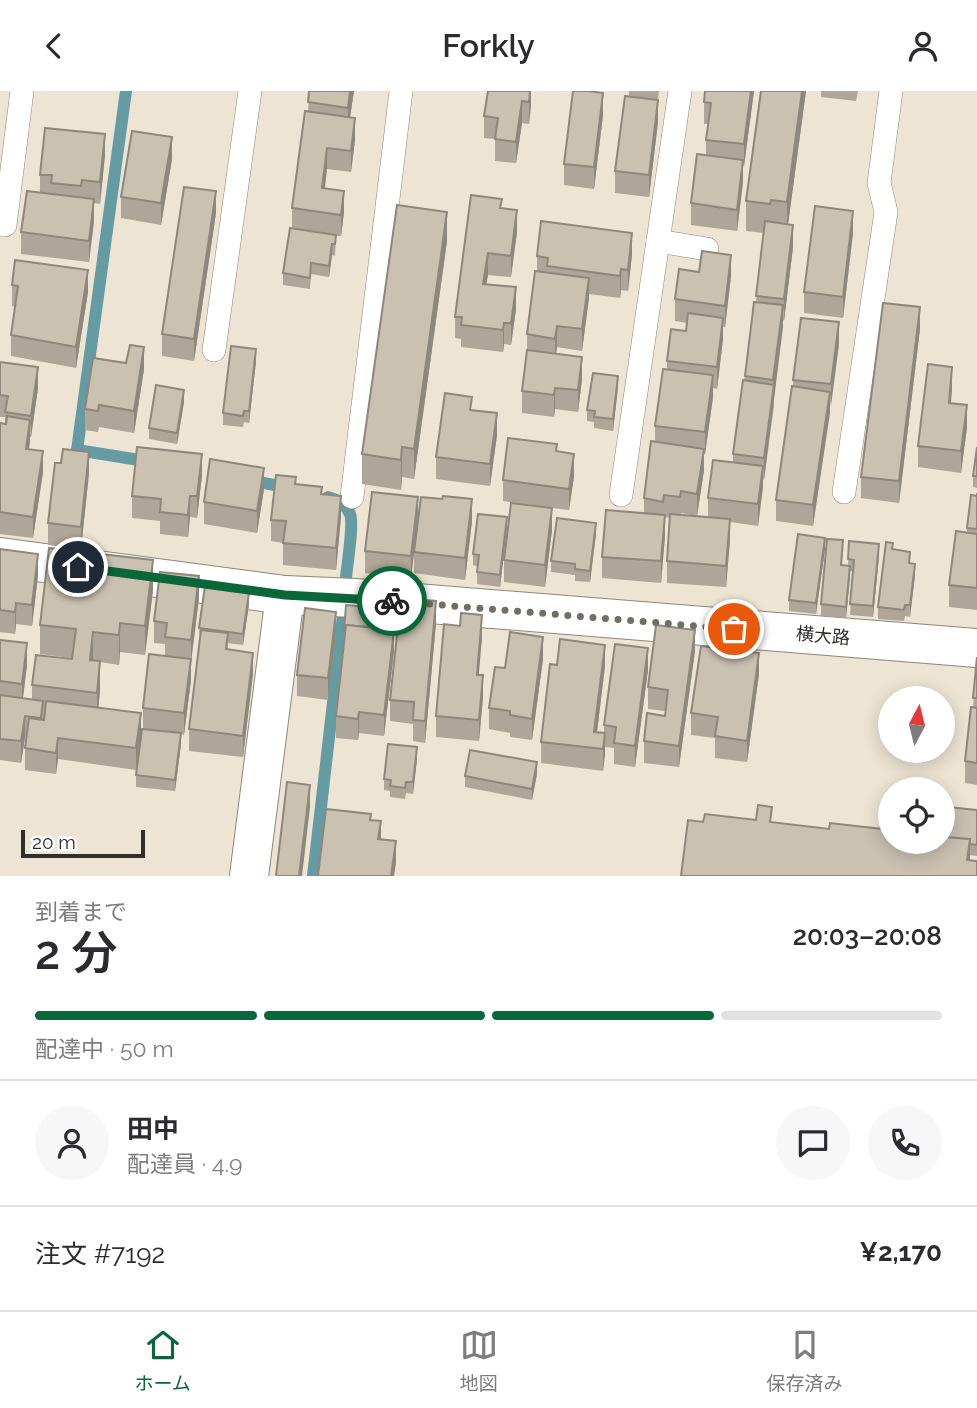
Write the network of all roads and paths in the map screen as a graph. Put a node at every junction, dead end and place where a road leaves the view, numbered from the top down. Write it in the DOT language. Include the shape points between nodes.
graph roads {
  1 [pos="22,91"];
  2 [pos="250,91"];
  3 [pos="401,91"];
  4 [pos="680,91"];
  5 [pos="891,91"];
  6 [pos="5,225"];
  7 [pos="658,241"];
  8 [pos="707,249"];
  9 [pos="214,350"];
  10 [pos="844,492"];
  11 [pos="621,495"];
  12 [pos="352,497"];
  13 [pos="0,557"];
  14 [pos="285,595"];
  15 [pos="977,648"];
  16 [pos="249,876"];
  1 -- 6 [label="lane"];
  2 -- 9 [label="lane"];
  3 -- 12 [label="lane"];
  4 -- 7 [label="lane"];
  5 -- 10 [label="lane" via="879,183 886,212"];
  7 -- 8 [label="lane"];
  7 -- 11 [label="lane"];
  13 -- 14 [label="street, 横大路"];
  14 -- 15 [label="street, 横大路"];
  14 -- 16 [label="street"];
}
